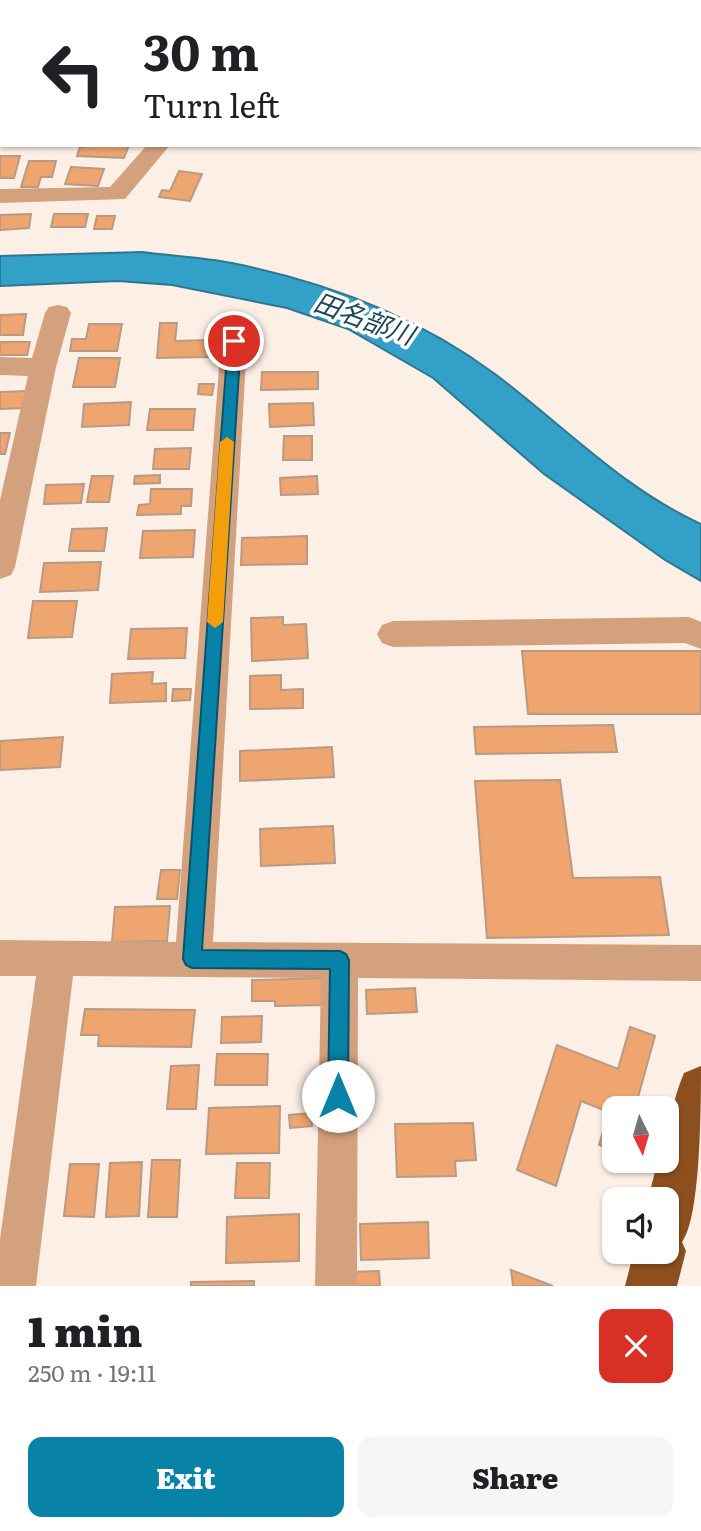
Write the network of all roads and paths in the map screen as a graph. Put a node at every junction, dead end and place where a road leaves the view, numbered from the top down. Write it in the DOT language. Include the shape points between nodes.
graph roads {
  1 [pos="157,147"];
  2 [pos="0,196"];
  3 [pos="58,313"];
  4 [pos="234,341"];
  5 [pos="0,366"];
  6 [pos="43,367"];
  7 [pos="0,567"];
  8 [pos="393,634"];
  9 [pos="701,636"];
  10 [pos="0,958"];
  11 [pos="57,958"];
  12 [pos="192,959"];
  13 [pos="340,960"];
  14 [pos="701,964"];
  15 [pos="701,1090"];
  16 [pos="676,1187"];
  17 [pos="657,1264"];
  18 [pos="15,1286"];
  19 [pos="336,1286"];
  20 [pos="651,1286"];
  1 -- 2 [label="street" via="117,194"];
  3 -- 6 [label="street"];
  4 -- 12 [label="street"];
  5 -- 6 [label="street"];
  6 -- 7 [label="street"];
  8 -- 9 [label="street" via="689,631"];
  10 -- 11 [label="street"];
  11 -- 12 [label="street"];
  11 -- 18 [label="street"];
  12 -- 13 [label="street"];
  13 -- 14 [label="street"];
  13 -- 19 [label="street"];
  15 -- 16 [label="highway"];
  17 -- 20 [label="highway"];
}
